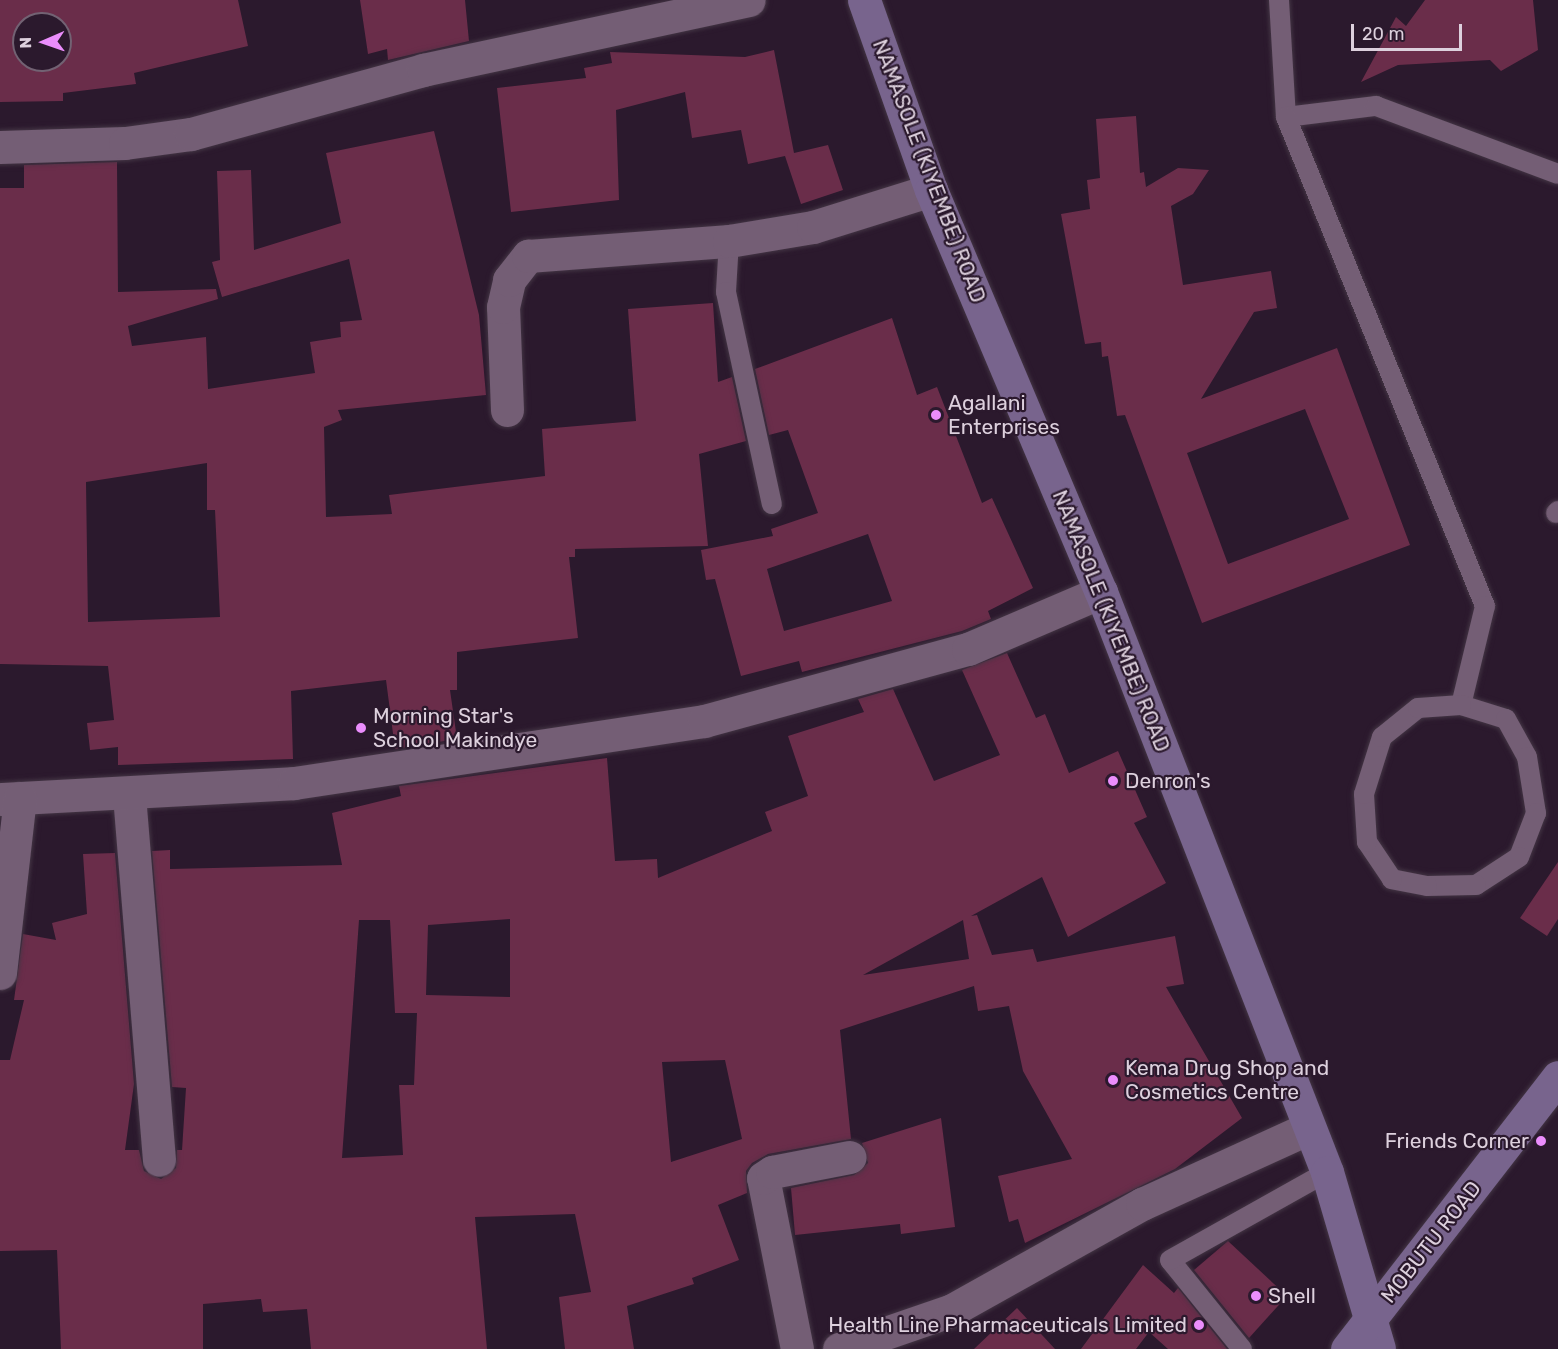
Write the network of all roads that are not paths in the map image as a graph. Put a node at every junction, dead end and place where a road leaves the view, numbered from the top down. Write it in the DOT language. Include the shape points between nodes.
graph roads {
  1 [pos="749,0"];
  2 [pos="864,0"];
  3 [pos="1280,0"];
  4 [pos="1286,117"];
  5 [pos="0,147"];
  6 [pos="1558,174"];
  7 [pos="931,190"];
  8 [pos="729,241"];
  9 [pos="507,410"];
  10 [pos="772,504"];
  11 [pos="1101,592"];
  12 [pos="1461,705"];
  13 [pos="129,795"];
  14 [pos="10,799"];
  15 [pos="0,973"];
  16 [pos="1558,1077"];
  17 [pos="1309,1128"];
  18 [pos="850,1157"];
  19 [pos="159,1160"];
  20 [pos="1327,1172"];
  21 [pos="1373,1336"];
  22 [pos="797,1349"];
  23 [pos="839,1349"];
  24 [pos="1242,1349"];
  25 [pos="1347,1349"];
  1 -- 5 [label="street" via="423,70 191,134 125,143"];
  2 -- 7 [label="main road, NAMASOLE (KIYEMBE) ROAD"];
  3 -- 4 [label="lane"];
  4 -- 6 [label="lane" via="1376,106"];
  4 -- 12 [label="lane" via="1485,606"];
  7 -- 8 [label="street" via="813,227"];
  7 -- 11 [label="main road, NAMASOLE (KIYEMBE) ROAD"];
  8 -- 9 [label="street" via="528,256 509,280 503,307"];
  8 -- 10 [label="lane" via="726,292"];
  11 -- 13 [label="street" via="968,649 704,721 294,783"];
  11 -- 17 [label="main road, NAMASOLE (KIYEMBE) ROAD"];
  12 -- 12 [label="lane" via="1506,719 1527,757 1536,813 1523,846 1518,857 1476,885 1427,886 1392,879 1367,842 1364,794 1382,737 1418,708"];
  13 -- 14 [label="street"];
  13 -- 19 [label="street"];
  14 -- 15 [label="street"];
  16 -- 21 [label="main road, MOBUTU ROAD"];
  17 -- 20 [label="main road, NAMASOLE (KIYEMBE) ROAD"];
  17 -- 23 [label="street" via="1142,1204 952,1310"];
  18 -- 22 [label="street" via="772,1172 764,1178"];
  20 -- 21 [label="main road, NAMASOLE (KIYEMBE) ROAD"];
  20 -- 24 [label="lane" via="1170,1260"];
  21 -- 25 [label="main road, MOBUTU ROAD"];
}
